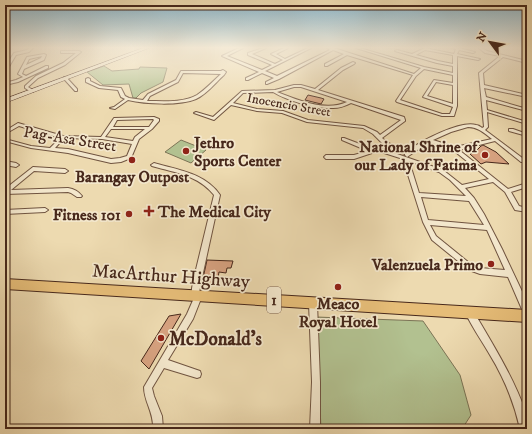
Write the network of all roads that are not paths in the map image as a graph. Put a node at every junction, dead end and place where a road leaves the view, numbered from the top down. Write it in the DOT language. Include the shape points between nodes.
graph roads {
  1 [pos="23,68"];
  2 [pos="44,68"];
  3 [pos="55,68"];
  4 [pos="92,68"];
  5 [pos="253,68"];
  6 [pos="268,68"];
  7 [pos="296,68"];
  8 [pos="343,68"];
  9 [pos="394,68"];
  10 [pos="423,68"];
  11 [pos="424,68"];
  12 [pos="455,68"];
  13 [pos="487,68"];
  14 [pos="82,72"];
  15 [pos="262,72"];
  16 [pos="455,74"];
  17 [pos="415,75"];
  18 [pos="26,77"];
  19 [pos="65,78"];
  20 [pos="247,78"];
  21 [pos="278,78"];
  22 [pos="5,79"];
  23 [pos="5,83"];
  24 [pos="267,84"];
  25 [pos="455,84"];
  26 [pos="482,86"];
  27 [pos="76,90"];
  28 [pos="32,91"];
  29 [pos="316,91"];
  30 [pos="275,92"];
  31 [pos="527,96"];
  32 [pos="483,98"];
  33 [pos="126,100"];
  34 [pos="5,101"];
  35 [pos="144,102"];
  36 [pos="350,102"];
  37 [pos="230,104"];
  38 [pos="455,106"];
  39 [pos="112,108"];
  40 [pos="484,110"];
  41 [pos="527,110"];
  42 [pos="196,114"];
  43 [pos="214,119"];
  44 [pos="527,123"];
  45 [pos="207,125"];
  46 [pos="109,128"];
  47 [pos="150,128"];
  48 [pos="482,130"];
  49 [pos="511,130"];
  50 [pos="5,133"];
  51 [pos="525,136"];
  52 [pos="63,137"];
  53 [pos="380,137"];
  54 [pos="102,138"];
  55 [pos="344,139"];
  56 [pos="5,140"];
  57 [pos="428,140"];
  58 [pos="494,140"];
  59 [pos="134,143"];
  60 [pos="51,149"];
  61 [pos="455,149"];
  62 [pos="373,151"];
  63 [pos="407,155"];
  64 [pos="326,157"];
  65 [pos="523,160"];
  66 [pos="5,163"];
  67 [pos="154,165"];
  68 [pos="16,166"];
  69 [pos="65,171"];
  70 [pos="494,180"];
  71 [pos="527,185"];
  72 [pos="462,187"];
  73 [pos="5,192"];
  74 [pos="507,192"];
  75 [pos="418,194"];
  76 [pos="79,196"];
  77 [pos="472,199"];
  78 [pos="45,210"];
  79 [pos="527,210"];
  80 [pos="5,212"];
  81 [pos="426,222"];
  82 [pos="488,228"];
  83 [pos="510,274"];
  84 [pos="5,284"];
  85 [pos="196,296"];
  86 [pos="313,303"];
  87 [pos="527,311"];
  88 [pos="469,312"];
  89 [pos="527,316"];
  90 [pos="163,363"];
  91 [pos="197,374"];
  92 [pos="158,429"];
  93 [pos="315,429"];
  94 [pos="525,429"];
  1 -- 18 [label="street" via="20,74"];
  2 -- 18 [label="street"];
  3 -- 28 [label="street" via="37,77 26,88"];
  4 -- 14 [label="main road"];
  5 -- 15 [label="street"];
  6 -- 15 [label="street"];
  7 -- 21 [label="street"];
  8 -- 29 [label="street"];
  9 -- 17 [label="street"];
  10 -- 17 [label="street"];
  11 -- 16 [label="street"];
  12 -- 16 [label="street"];
  13 -- 26 [label="street" via="481,73"];
  14 -- 19 [label="main road"];
  14 -- 33 [label="street" via="88,82 120,89"];
  15 -- 20 [label="street"];
  15 -- 21 [label="street"];
  16 -- 25 [label="street"];
  17 -- 38 [label="street" via="399,96 399,102 442,115 452,115"];
  18 -- 23 [label="street"];
  19 -- 27 [label="street"];
  19 -- 28 [label="main road"];
  21 -- 24 [label="street"];
  22 -- 23 [label="street"];
  25 -- 38 [label="street"];
  25 -- 38 [label="street" via="435,81 425,97"];
  26 -- 31 [label="street"];
  26 -- 32 [label="street"];
  28 -- 34 [label="main road"];
  29 -- 30 [label="street" via="298,86"];
  29 -- 36 [label="street"];
  30 -- 36 [label="street" via="325,106 342,106"];
  30 -- 37 [label="street" via="242,92"];
  32 -- 40 [label="street"];
  32 -- 41 [label="street"];
  33 -- 35 [label="street"];
  33 -- 39 [label="street"];
  35 -- 35 [label="street" via="193,99 224,71 182,72 176,81 149,95"];
  36 -- 53 [label="street" via="403,119"];
  37 -- 43 [label="street"];
  37 -- 53 [label="street, Inocencio Street" via="283,112 307,121 357,125 370,129"];
  40 -- 44 [label="street"];
  40 -- 48 [label="street" via="486,127"];
  42 -- 43 [label="street"];
  43 -- 45 [label="street"];
  46 -- 47 [label="street"];
  46 -- 47 [label="street, Pag-Asa Street" via="116,119 156,119"];
  46 -- 54 [label="street"];
  47 -- 59 [label="street, Pag-Asa Street"];
  48 -- 57 [label="street" via="472,126 443,133"];
  48 -- 58 [label="street"];
  49 -- 51 [label="street"];
  50 -- 52 [label="street" via="18,124"];
  52 -- 54 [label="street"];
  52 -- 60 [label="street"];
  53 -- 63 [label="street, Inocencio Street" via="386,144"];
  54 -- 59 [label="street"];
  55 -- 62 [label="street"];
  56 -- 60 [label="street, Pag-Asa Street"];
  57 -- 61 [label="street"];
  57 -- 63 [label="street"];
  58 -- 61 [label="street"];
  58 -- 65 [label="street"];
  59 -- 60 [label="street, Pag-Asa Street" via="129,157 116,161"];
  61 -- 70 [label="street"];
  62 -- 63 [label="street" via="378,149"];
  62 -- 64 [label="street" via="354,157"];
  63 -- 72 [label="street" via="441,171"];
  63 -- 75 [label="street"];
  66 -- 68 [label="street"];
  67 -- 85 [label="street" via="205,181 217,195 196,282"];
  69 -- 73 [label="street" via="33,169"];
  70 -- 72 [label="street"];
  70 -- 74 [label="street"];
  71 -- 74 [label="street"];
  72 -- 77 [label="street"];
  73 -- 76 [label="street" via="68,190"];
  74 -- 79 [label="street" via="519,210"];
  75 -- 77 [label="street"];
  75 -- 81 [label="street"];
  77 -- 82 [label="street"];
  78 -- 80 [label="street"];
  81 -- 82 [label="street"];
  81 -- 83 [label="street" via="434,238 466,265 480,271"];
  82 -- 83 [label="street"];
  83 -- 87 [label="street"];
  84 -- 85 [label="highway, MacArthur Highway / 1"];
  85 -- 86 [label="highway, MacArthur Highway / 1"];
  85 -- 90 [label="street" via="190,316"];
  86 -- 88 [label="highway, MacArthur Highway / 1"];
  86 -- 93 [label="street"];
  88 -- 89 [label="highway, MacArthur Highway / 1"];
  88 -- 94 [label="street" via="516,395"];
  90 -- 91 [label="street"];
  90 -- 92 [label="street" via="148,387 158,414"];
}
